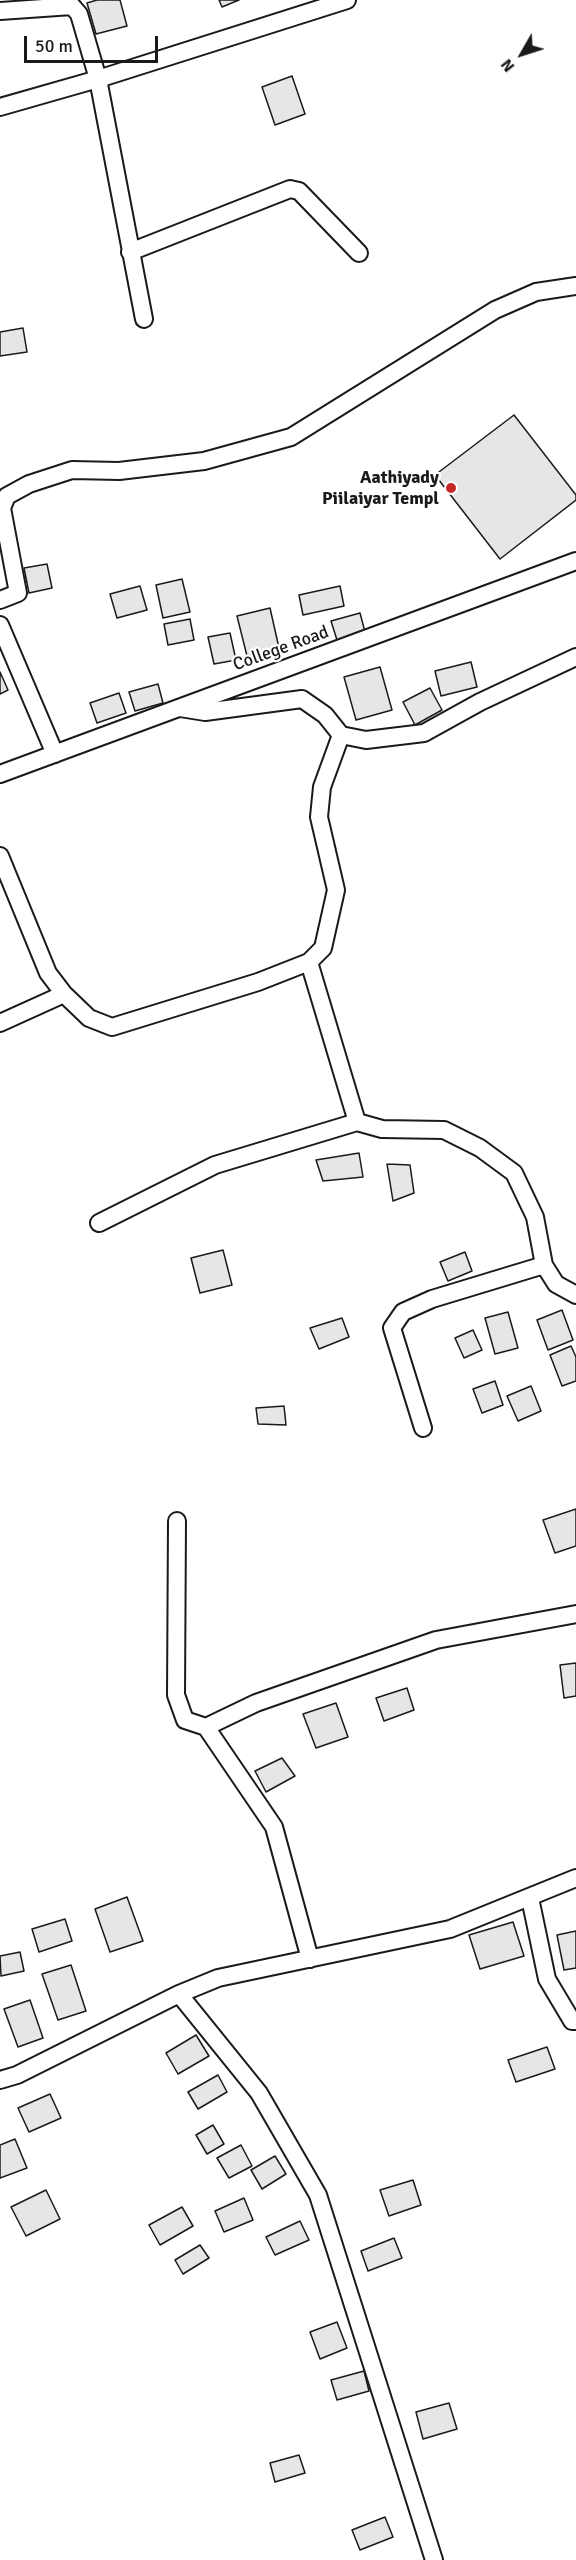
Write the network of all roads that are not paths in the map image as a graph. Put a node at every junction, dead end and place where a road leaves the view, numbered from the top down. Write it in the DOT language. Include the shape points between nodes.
graph roads {
  1 [pos="347,0"];
  2 [pos="26,5"];
  3 [pos="310,5"];
  4 [pos="0,11"];
  5 [pos="98,79"];
  6 [pos="0,106"];
  7 [pos="130,252"];
  8 [pos="359,253"];
  9 [pos="576,286"];
  10 [pos="144,319"];
  11 [pos="576,561"];
  12 [pos="0,600"];
  13 [pos="0,625"];
  14 [pos="576,657"];
  15 [pos="179,708"];
  16 [pos="341,735"];
  17 [pos="55,754"];
  18 [pos="0,774"];
  19 [pos="0,856"];
  20 [pos="309,962"];
  21 [pos="64,994"];
  22 [pos="0,1023"];
  23 [pos="357,1122"];
  24 [pos="99,1223"];
  25 [pos="544,1265"];
  26 [pos="576,1295"];
  27 [pos="423,1428"];
  28 [pos="177,1521"];
  29 [pos="576,1614"];
  30 [pos="206,1727"];
  31 [pos="576,1878"];
  32 [pos="530,1898"];
  33 [pos="310,1959"];
  34 [pos="180,1994"];
  35 [pos="576,2021"];
  36 [pos="0,2080"];
  37 [pos="434,2560"];
  1 -- 3 [label="street"];
  2 -- 4 [label="street"];
  2 -- 5 [label="street" via="75,9"];
  3 -- 5 [label="street"];
  5 -- 6 [label="street"];
  5 -- 7 [label="street"];
  7 -- 8 [label="street" via="290,189 299,191"];
  7 -- 10 [label="street"];
  9 -- 12 [label="street" via="536,292 495,310 291,437 204,460 119,471 72,470 28,484 7,496 2,508 18,593"];
  11 -- 15 [label="street, College Road"];
  13 -- 17 [label="street"];
  14 -- 16 [label="street" via="424,733 366,740"];
  15 -- 16 [label="street" via="206,712 302,699 325,715"];
  15 -- 17 [label="street, College Road"];
  16 -- 20 [label="street" via="322,787 319,817 336,890 323,948"];
  17 -- 18 [label="street, College Road"];
  19 -- 21 [label="street" via="48,973"];
  20 -- 21 [label="street" via="258,982 112,1027 89,1018"];
  20 -- 23 [label="street"];
  21 -- 22 [label="street"];
  23 -- 24 [label="street" via="215,1165"];
  23 -- 25 [label="street" via="382,1129 444,1130 480,1148 514,1173 535,1217"];
  25 -- 26 [label="street" via="556,1284"];
  25 -- 27 [label="street" via="432,1299 403,1312 392,1328"];
  28 -- 30 [label="street" via="176,1695 185,1720"];
  29 -- 30 [label="street" via="436,1640 256,1703"];
  30 -- 33 [label="street" via="274,1827"];
  31 -- 32 [label="street"];
  32 -- 33 [label="street" via="450,1929"];
  32 -- 35 [label="street" via="547,1979 572,2021"];
  33 -- 34 [label="street" via="218,1978"];
  34 -- 36 [label="street"];
  34 -- 37 [label="street" via="259,2094 318,2195"];
}
